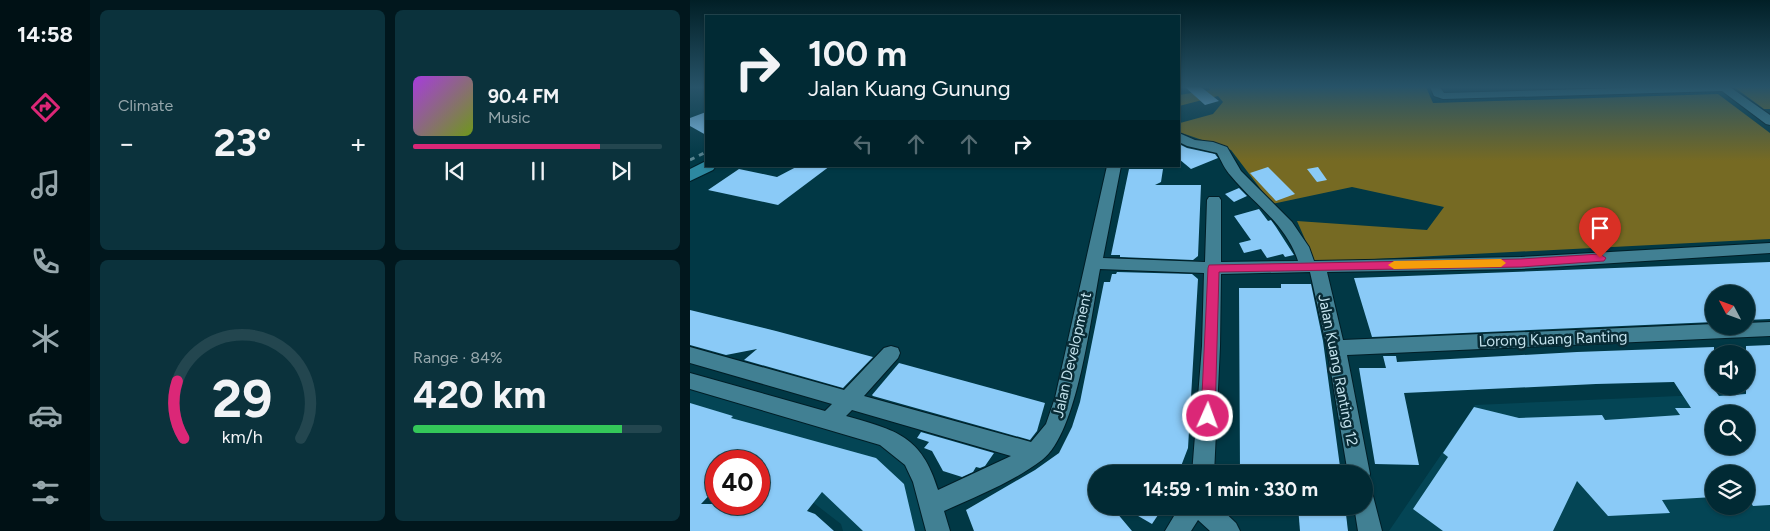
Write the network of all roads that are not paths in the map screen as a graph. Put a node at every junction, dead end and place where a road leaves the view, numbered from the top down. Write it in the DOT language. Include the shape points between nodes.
graph roads {
  1 [pos="1758,112"];
  2 [pos="1770,121"];
  3 [pos="1180,137"];
  4 [pos="705,156"];
  5 [pos="1114,167"];
  6 [pos="695,171"];
  7 [pos="1214,200"];
  8 [pos="1770,248"];
  9 [pos="1092,263"];
  10 [pos="1312,266"];
  11 [pos="1213,268"];
  12 [pos="1770,329"];
  13 [pos="1336,348"];
  14 [pos="891,353"];
  15 [pos="690,355"];
  16 [pos="690,381"];
  17 [pos="848,400"];
  18 [pos="829,421"];
  19 [pos="1035,453"];
  20 [pos="1204,465"];
  21 [pos="1357,465"];
  22 [pos="931,505"];
  23 [pos="1188,515"];
  24 [pos="1210,515"];
  25 [pos="1367,515"];
  26 [pos="938,531"];
  27 [pos="1177,531"];
  28 [pos="1228,531"];
  29 [pos="1370,531"];
  1 -- 2 [label="street"];
  3 -- 10 [label="street, Jalan Kuang Ranting 12" via="1222,150 1235,173 1287,225"];
  4 -- 6 [label="main road"];
  5 -- 9 [label="street, Jalan Development"];
  7 -- 11 [label="street"];
  8 -- 10 [label="street" via="1521,263"];
  9 -- 11 [label="street"];
  9 -- 19 [label="street, Jalan Development" via="1065,398 1056,424"];
  10 -- 11 [label="street"];
  10 -- 13 [label="street, Jalan Kuang Ranting 12"];
  11 -- 20 [label="street"];
  12 -- 13 [label="street, Lorong Kuang Ranting"];
  13 -- 21 [label="street, Jalan Kuang Ranting 12"];
  14 -- 17 [label="street"];
  15 -- 17 [label="street"];
  16 -- 18 [label="street"];
  17 -- 18 [label="street"];
  17 -- 19 [label="street"];
  18 -- 22 [label="street" via="886,437 900,447 913,458"];
  19 -- 22 [label="street, Jalan Development"];
  22 -- 26 [label="street"];
  23 -- 27 [label="street"];
  24 -- 28 [label="street"];
  25 -- 29 [label="street"];
}
